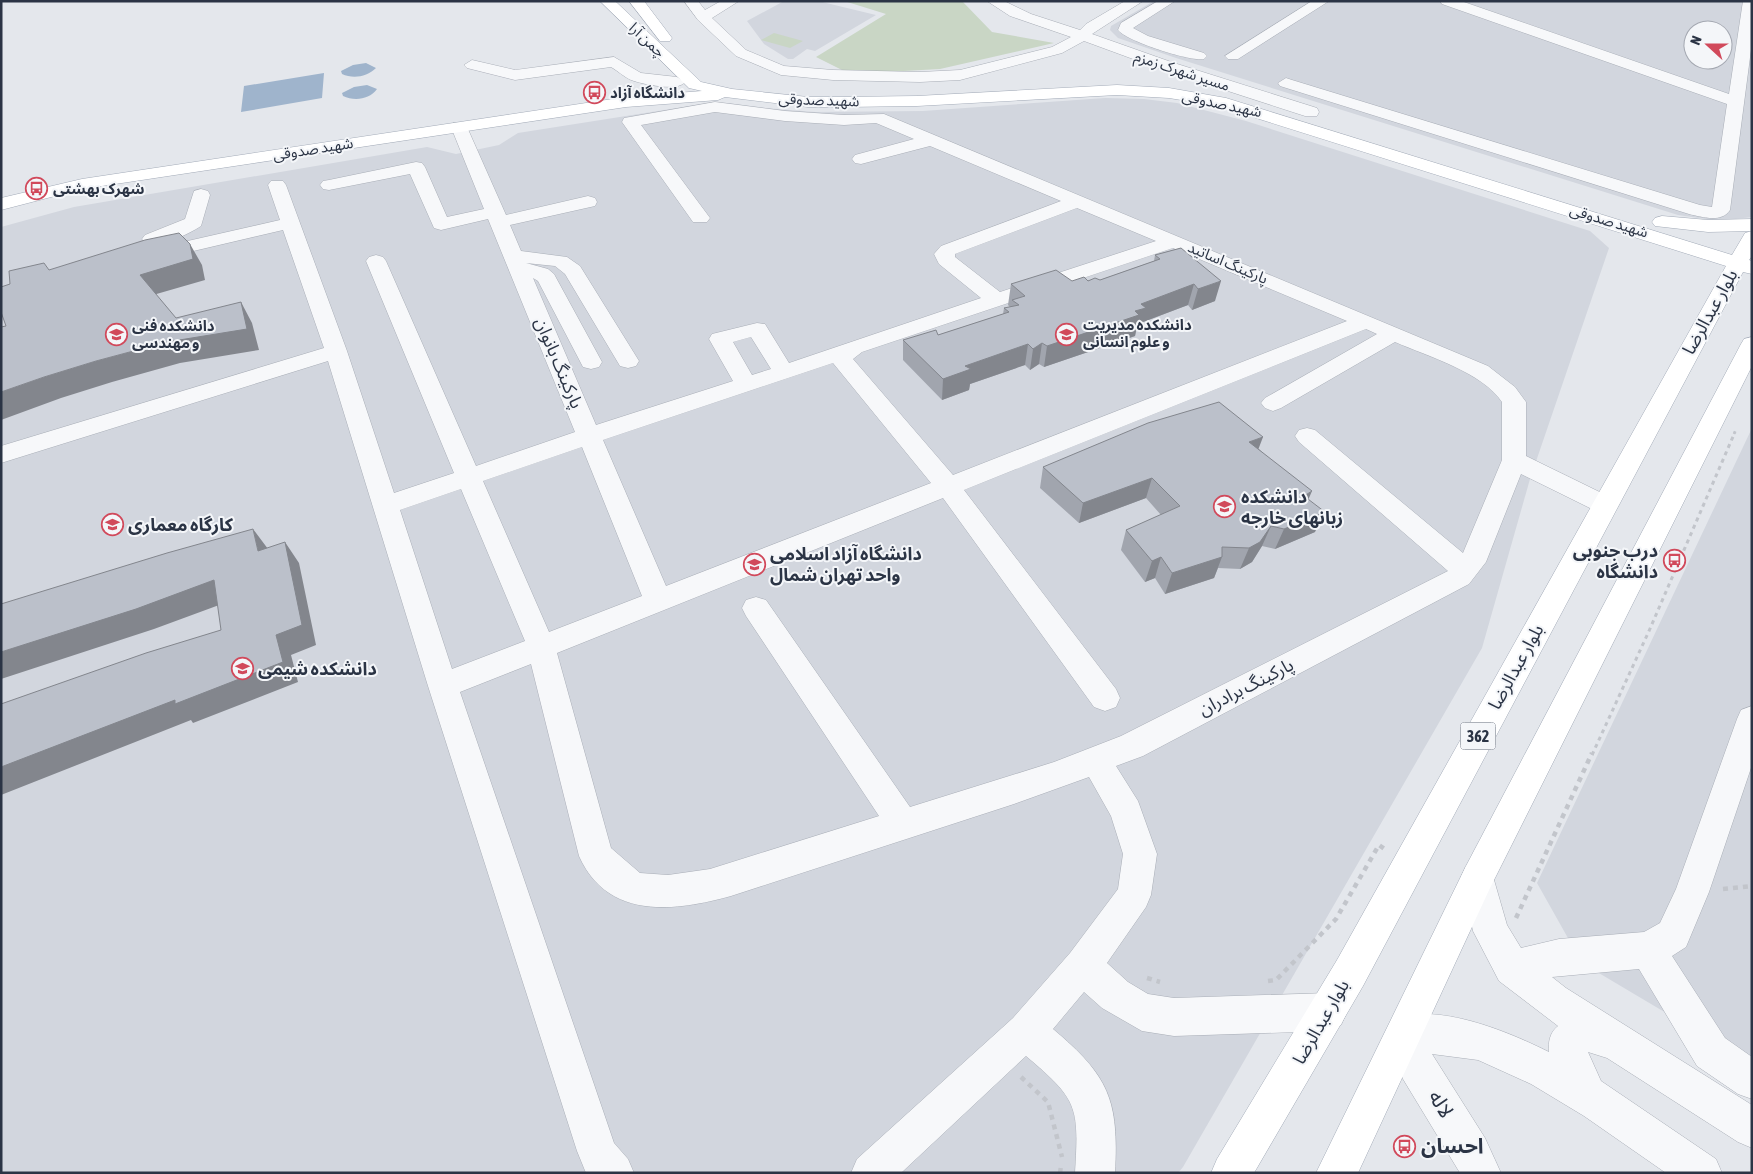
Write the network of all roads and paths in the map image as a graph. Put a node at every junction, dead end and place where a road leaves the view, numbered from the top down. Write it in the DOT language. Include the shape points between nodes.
graph roads {
  1 [pos="607,1"];
  2 [pos="636,1"];
  3 [pos="691,1"];
  4 [pos="732,1"];
  5 [pos="977,1"];
  6 [pos="994,1"];
  7 [pos="1136,1"];
  8 [pos="1168,1"];
  9 [pos="1322,1"];
  10 [pos="1447,1"];
  11 [pos="1751,5"];
  12 [pos="703,17"];
  13 [pos="1083,36"];
  14 [pos="1199,56"];
  15 [pos="1232,56"];
  16 [pos="472,65"];
  17 [pos="691,74"];
  18 [pos="1286,83"];
  19 [pos="1214,87"];
  20 [pos="732,94"];
  21 [pos="626,102"];
  22 [pos="1736,102"];
  23 [pos="459,127"];
  24 [pos="931,140"];
  25 [pos="861,159"];
  26 [pos="277,185"];
  27 [pos="329,185"];
  28 [pos="201,195"];
  29 [pos="1078,201"];
  30 [pos="588,202"];
  31 [pos="1,204"];
  32 [pos="497,217"];
  33 [pos="700,218"];
  34 [pos="290,223"];
  35 [pos="1752,225"];
  36 [pos="1660,229"];
  37 [pos="1174,241"];
  38 [pos="1748,252"];
  39 [pos="376,261"];
  40 [pos="517,263"];
  41 [pos="1718,296"];
  42 [pos="997,300"];
  43 [pos="1366,321"];
  44 [pos="1394,333"];
  45 [pos="1752,344"];
  46 [pos="336,351"];
  47 [pos="846,352"];
  48 [pos="591,362"];
  49 [pos="628,362"];
  50 [pos="784,372"];
  51 [pos="746,384"];
  52 [pos="1273,403"];
  53 [pos="1738,424"];
  54 [pos="589,436"];
  55 [pos="1307,436"];
  56 [pos="1,455"];
  57 [pos="1514,460"];
  58 [pos="468,477"];
  59 [pos="948,486"];
  60 [pos="1605,504"];
  61 [pos="387,505"];
  62 [pos="1465,570"];
  63 [pos="658,600"];
  64 [pos="756,608"];
  65 [pos="541,646"];
  66 [pos="443,686"];
  67 [pos="1105,698"];
  68 [pos="1752,719"];
  69 [pos="1096,761"];
  70 [pos="903,824"];
  71 [pos="1408,864"];
  72 [pos="1478,877"];
  73 [pos="1486,913"];
  74 [pos="1648,950"];
  75 [pos="1083,966"];
  76 [pos="1512,968"];
  77 [pos="1139,976"];
  78 [pos="1266,981"];
  79 [pos="1165,983"];
  80 [pos="1328,1012"];
  81 [pos="1026,1030"];
  82 [pos="1405,1033"];
  83 [pos="1616,1042"];
  84 [pos="998,1056"];
  85 [pos="1752,1080"];
  86 [pos="1588,1096"];
  87 [pos="1752,1128"];
  88 [pos="614,1173"];
  89 [pos="871,1173"];
  90 [pos="1060,1173"];
  91 [pos="1095,1173"];
  92 [pos="1231,1173"];
  93 [pos="1336,1173"];
  94 [pos="1481,1173"];
  95 [pos="1702,1173"];
  1 -- 17 [label="main road, چمن آرا"];
  2 -- 17 [label="main road, چمن آرا"];
  3 -- 12 [label="street"];
  4 -- 12 [label="street"];
  5 -- 13 [label="street" via="990,12 1014,23 1045,33"];
  6 -- 13 [label="street" via="1027,19"];
  7 -- 13 [label="street" via="1091,27"];
  8 -- 14 [label="street" via="1126,26 1125,30 1143,39"];
  9 -- 15 [label="street"];
  10 -- 22 [label="street"];
  11 -- 22 [label="street"];
  12 -- 13 [label="street" via="741,53 761,62 781,70 833,75 960,76 1057,50"];
  13 -- 19 [label="street, مسیر شهرک زمزم"];
  16 -- 17 [label="street" via="515,75 614,62 635,76 648,80"];
  17 -- 19 [label="main road, شهید صدوقی" via="744,86 810,94 918,94 1116,82"];
  17 -- 20 [label="main road, شهید صدوقی" via="695,84"];
  17 -- 21 [label="main road"];
  18 -- 22 [label="street" via="1711,213 1721,210"];
  19 -- 36 [label="main road, شهید صدوقی" via="1311,112"];
  20 -- 21 [label="main road"];
  20 -- 36 [label="main road, شهید صدوقی" via="808,102 843,102 1117,90 1169,93 1220,101"];
  21 -- 23 [label="main road, شهید صدوقی"];
  23 -- 31 [label="main road, شهید صدوقی" via="82,184"];
  23 -- 32 [label="street, پارکینگ بانوان"];
  24 -- 25 [label="street"];
  24 -- 29 [label="street, پارکینگ اساتید"];
  24 -- 33 [label="street, پارکینگ اساتید" via="878,118 844,120 715,107 630,122"];
  26 -- 34 [label="street"];
  27 -- 32 [label="street" via="416,167 442,224"];
  28 -- 34 [label="street" via="194,222 139,251"];
  29 -- 37 [label="street, پارکینگ اساتید"];
  29 -- 42 [label="street" via="944,254 946,260"];
  30 -- 32 [label="street"];
  32 -- 40 [label="street, پارکینگ بانوان"];
  34 -- 46 [label="street"];
  35 -- 36 [label="main road"];
  36 -- 38 [label="main road, شهید صدوقی"];
  36 -- 41 [label="main road" via="1707,269"];
  37 -- 42 [label="street"];
  37 -- 43 [label="street, پارکینگ اساتید"];
  38 -- 41 [label="main road, بلوار عبدالرضا / 362"];
  39 -- 58 [label="street, پارکینگ برادران"];
  40 -- 48 [label="street" via="547,278"];
  40 -- 49 [label="street" via="560,261 574,270"];
  40 -- 54 [label="street, پارکینگ بانوان"];
  41 -- 60 [label="main road, بلوار عبدالرضا / 362"];
  42 -- 47 [label="street"];
  43 -- 44 [label="street, پارکینگ اساتید"];
  43 -- 59 [label="street"];
  44 -- 52 [label="street"];
  44 -- 57 [label="street, پارکینگ اساتید" via="1480,371 1507,392 1514,402"];
  45 -- 72 [label="main road"];
  46 -- 56 [label="street"];
  46 -- 61 [label="street"];
  47 -- 50 [label="street"];
  47 -- 59 [label="street" via="842,360"];
  50 -- 51 [label="street"];
  50 -- 51 [label="street" via="757,329 720,339"];
  51 -- 54 [label="street"];
  53 -- 73 [label="path" via="1649,631 1519,916 1509,922"];
  54 -- 58 [label="street"];
  54 -- 63 [label="street, پارکینگ بانوان"];
  55 -- 62 [label="street"];
  57 -- 60 [label="street"];
  57 -- 62 [label="street, پارکینگ برادران" via="1473,562"];
  58 -- 61 [label="street"];
  58 -- 65 [label="street, پارکینگ برادران"];
  59 -- 63 [label="street"];
  59 -- 67 [label="street"];
  60 -- 71 [label="main road, بلوار عبدالرضا / 362"];
  61 -- 66 [label="street"];
  62 -- 69 [label="street, پارکینگ برادران" via="1432,592 1132,746"];
  63 -- 65 [label="street"];
  64 -- 70 [label="street"];
  65 -- 66 [label="street"];
  65 -- 70 [label="street, پارکینگ برادران" via="596,856 618,880 647,891 690,890"];
  66 -- 88 [label="street" via="597,1150 603,1163"];
  68 -- 74 [label="street" via="1674,935"];
  69 -- 70 [label="street, پارکینگ برادران"];
  69 -- 75 [label="street" via="1126,811 1140,854 1134,895"];
  71 -- 78 [label="path" via="1379,844 1336,919 1276,980"];
  71 -- 80 [label="main road, بلوار عبدالرضا / 362"];
  72 -- 73 [label="street"];
  72 -- 82 [label="main road"];
  73 -- 76 [label="street" via="1491,930"];
  74 -- 76 [label="street" via="1559,957"];
  74 -- 85 [label="street" via="1711,1052"];
  75 -- 80 [label="street" via="1115,995 1142,1012 1174,1017"];
  75 -- 81 [label="street"];
  76 -- 83 [label="street" via="1553,1002"];
  77 -- 79 [label="path"];
  80 -- 92 [label="main road, بلوار عبدالرضا / 362"];
  81 -- 84 [label="street"];
  81 -- 91 [label="street" via="1079,1079 1091,1100 1096,1127"];
  82 -- 86 [label="street" via="1486,1044 1559,1077"];
  82 -- 93 [label="main road"];
  82 -- 94 [label="street, لاله" via="1417,1065"];
  83 -- 86 [label="street" via="1582,1031 1567,1043 1570,1061"];
  83 -- 87 [label="street"];
  84 -- 89 [label="street"];
  84 -- 90 [label="path" via="1048,1102 1062,1156"];
  86 -- 95 [label="street"];
}
